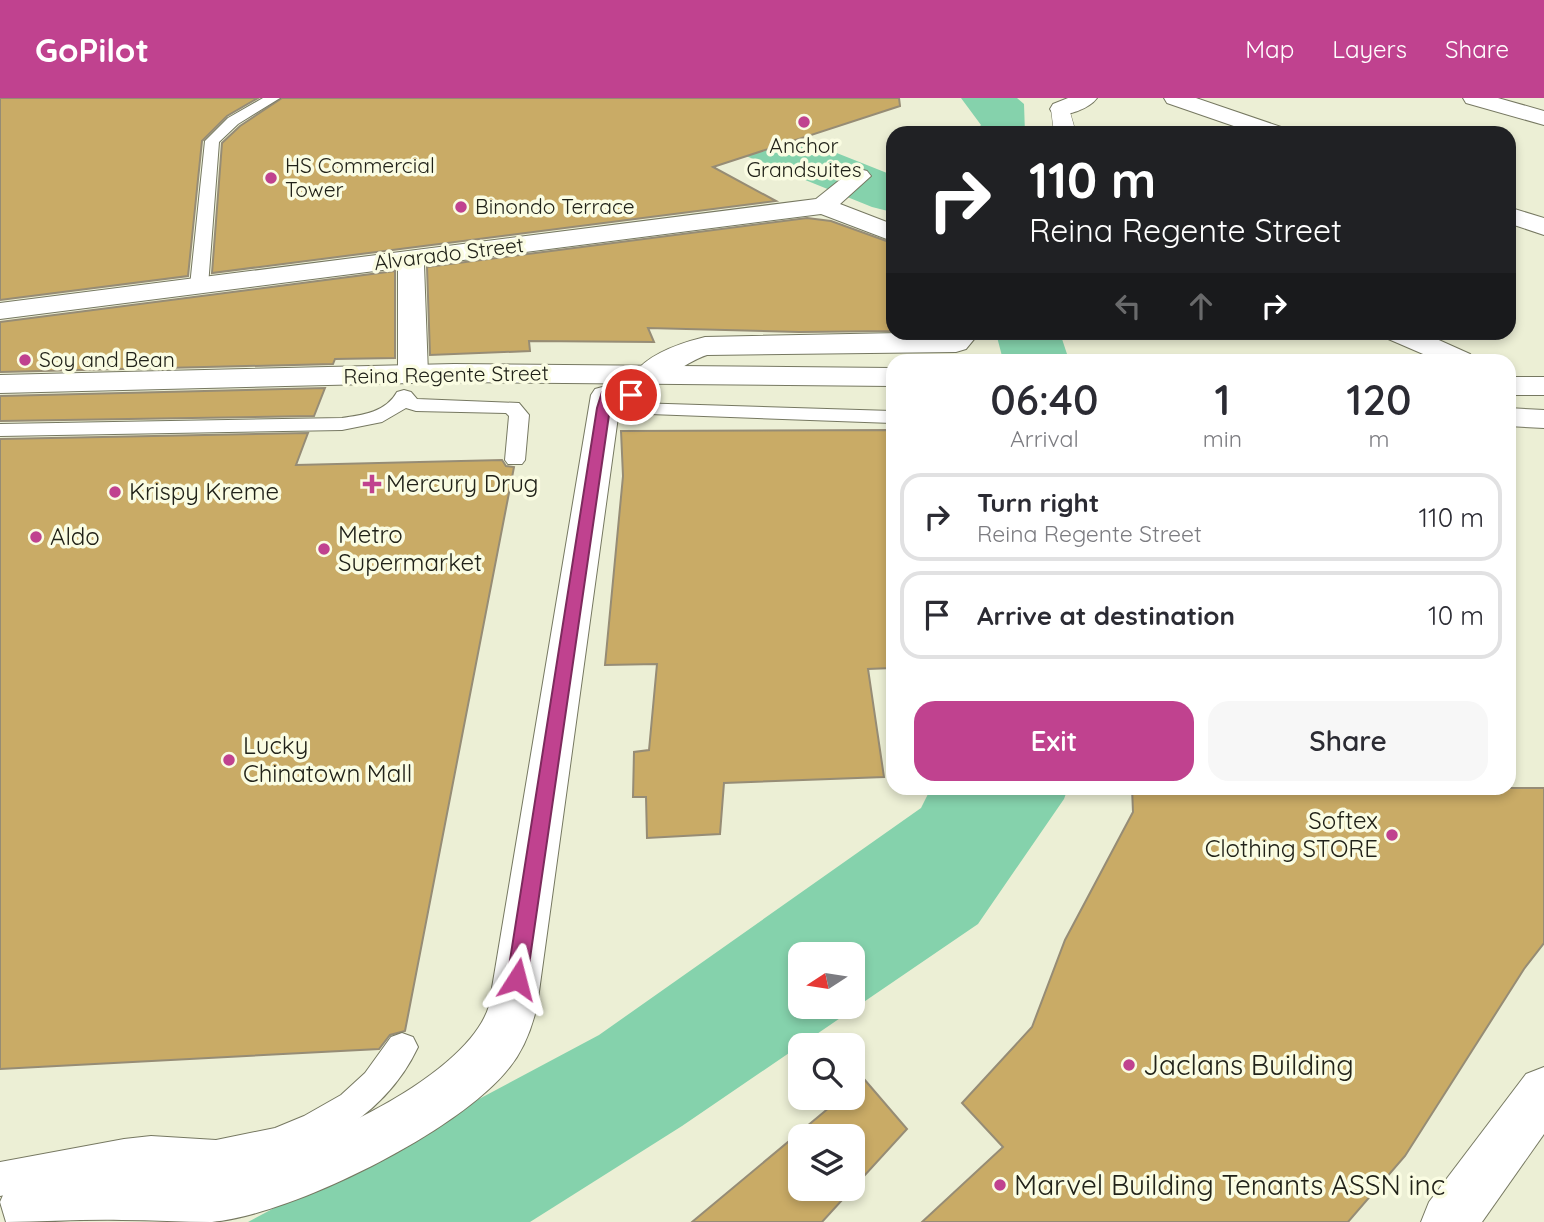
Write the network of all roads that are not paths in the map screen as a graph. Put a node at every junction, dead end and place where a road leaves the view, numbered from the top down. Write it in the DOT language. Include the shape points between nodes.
graph roads {
  1 [pos="273,98"];
  2 [pos="1086,98"];
  3 [pos="1175,98"];
  4 [pos="1474,98"];
  5 [pos="1061,109"];
  6 [pos="1544,118"];
  7 [pos="1064,126"];
  8 [pos="1256,126"];
  9 [pos="859,176"];
  10 [pos="823,206"];
  11 [pos="1516,218"];
  12 [pos="1544,227"];
  13 [pos="886,231"];
  14 [pos="411,259"];
  15 [pos="199,286"];
  16 [pos="0,311"];
  17 [pos="959,340"];
  18 [pos="1414,340"];
  19 [pos="1446,354"];
  20 [pos="649,374"];
  21 [pos="886,377"];
  22 [pos="0,384"];
  23 [pos="407,390"];
  24 [pos="886,396"];
  25 [pos="605,402"];
  26 [pos="0,405"];
  27 [pos="886,416"];
  28 [pos="1516,418"];
  29 [pos="1544,419"];
  30 [pos="0,430"];
  31 [pos="516,460"];
  32 [pos="402,1047"];
  33 [pos="1544,1091"];
  34 [pos="17,1196"];
  35 [pos="1449,1222"];
  1 -- 15 [label="lane" via="233,121 212,141"];
  2 -- 5 [label="street"];
  3 -- 8 [label="street"];
  4 -- 6 [label="street"];
  5 -- 7 [label="street"];
  9 -- 10 [label="street"];
  10 -- 13 [label="street, Alvarado Street"];
  10 -- 14 [label="street, Alvarado Street"];
  11 -- 12 [label="street"];
  14 -- 15 [label="street, Alvarado Street"];
  14 -- 23 [label="street"];
  15 -- 16 [label="street, Alvarado Street"];
  17 -- 20 [label="street" via="705,346 680,354"];
  18 -- 19 [label="street"];
  20 -- 21 [label="street, Reina Regente Street"];
  20 -- 23 [label="street, Reina Regente Street"];
  22 -- 23 [label="street, Reina Regente Street"];
  23 -- 25 [label="street, Reina Regente Street"];
  23 -- 26 [label="street, Reina Regente Street"];
  23 -- 30 [label="lane" via="395,408 342,424"];
  23 -- 31 [label="lane" via="416,405 512,407 519,415"];
  24 -- 25 [label="street, Reina Regente Street"];
  25 -- 27 [label="lane"];
  25 -- 34 [label="street" via="513,1006 495,1048 454,1086 401,1121 293,1174 198,1197 104,1192"];
  28 -- 29 [label="street"];
  32 -- 34 [label="lane" via="368,1093 344,1112 295,1136 219,1156 124,1155"];
  33 -- 35 [label="street"];
}
